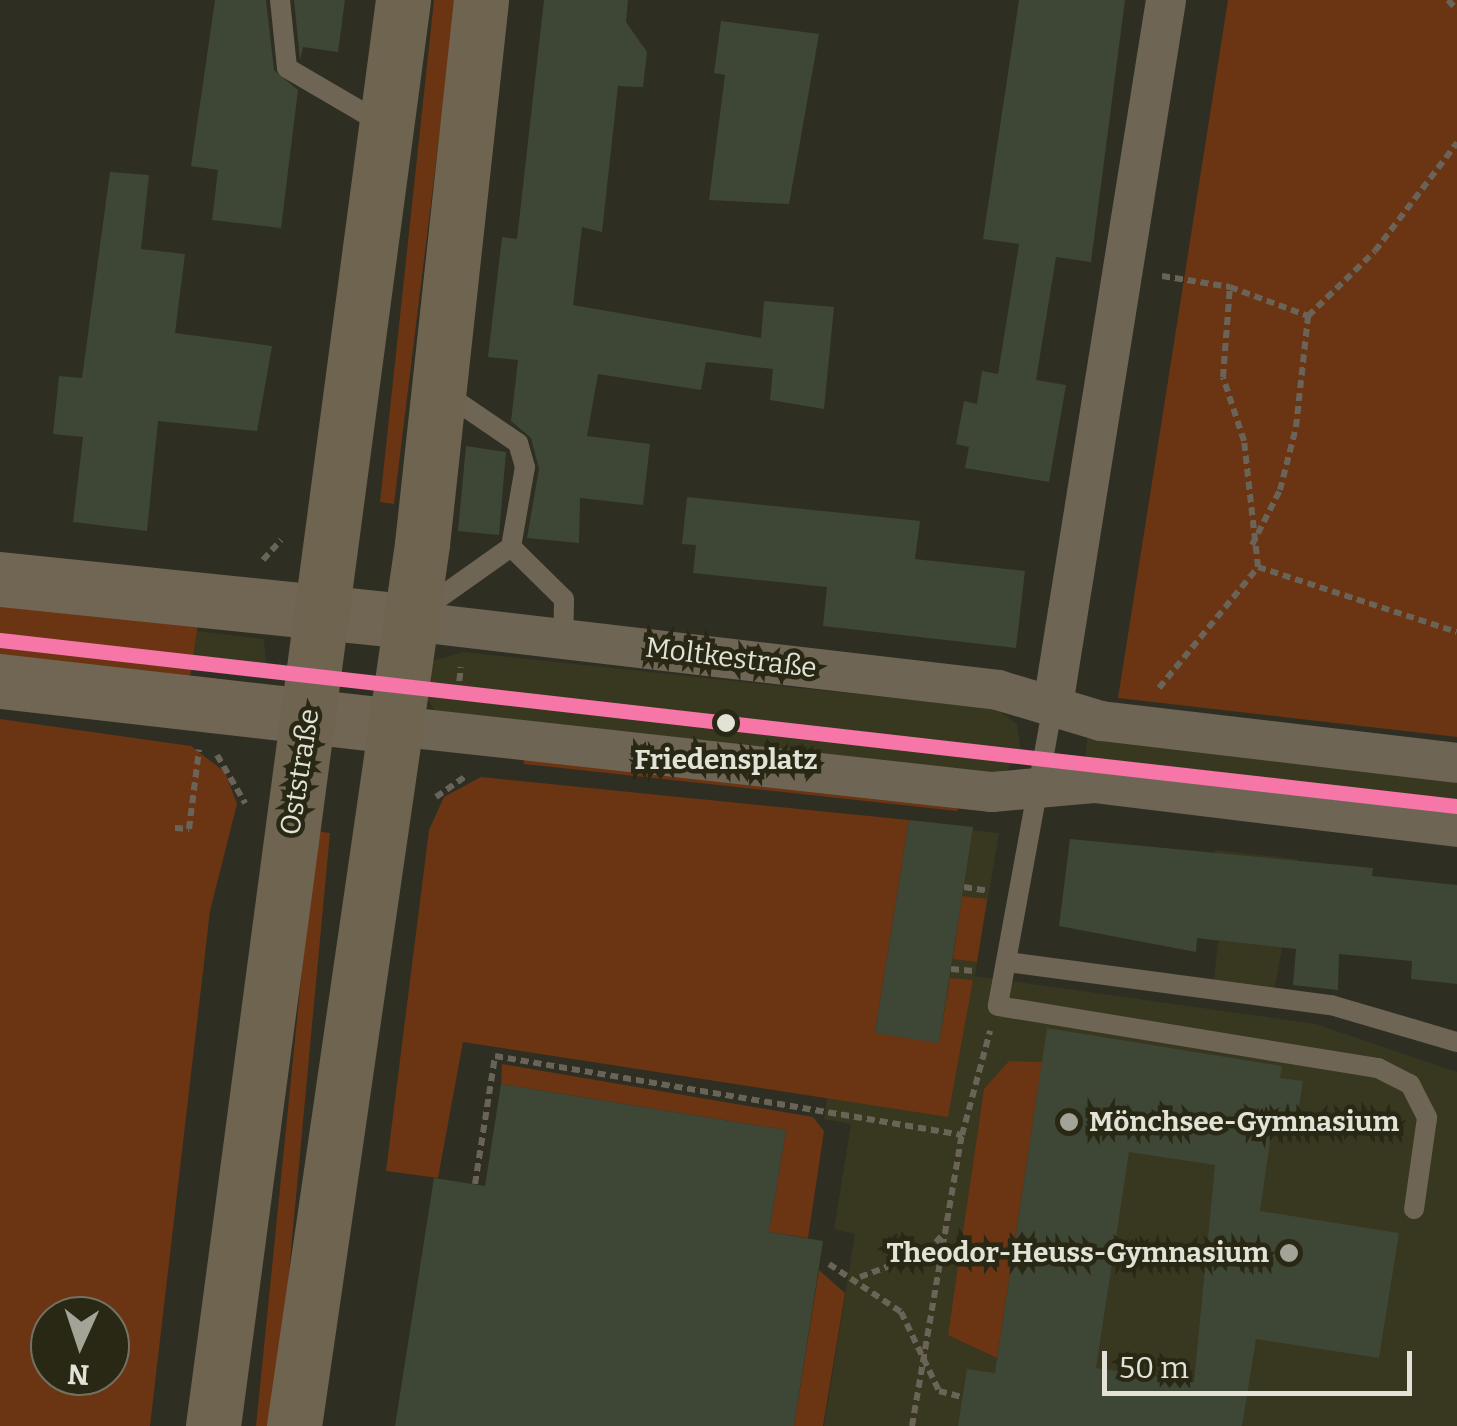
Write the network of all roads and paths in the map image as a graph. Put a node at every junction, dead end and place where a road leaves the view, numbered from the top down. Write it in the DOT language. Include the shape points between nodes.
graph roads {
  1 [pos="280,0"];
  2 [pos="403,0"];
  3 [pos="481,0"];
  4 [pos="1166,0"];
  5 [pos="1448,0"];
  6 [pos="1457,10"];
  7 [pos="386,127"];
  8 [pos="1457,142"];
  9 [pos="1125,270"];
  10 [pos="1230,288"];
  11 [pos="1308,316"];
  12 [pos="439,388"];
  13 [pos="510,547"];
  14 [pos="1251,547"];
  15 [pos="1258,567"];
  16 [pos="0,579"];
  17 [pos="324,613"];
  18 [pos="409,621"];
  19 [pos="1457,632"];
  20 [pos="563,638"];
  21 [pos="0,682"];
  22 [pos="1053,705"];
  23 [pos="309,716"];
  24 [pos="1101,721"];
  25 [pos="396,726"];
  26 [pos="200,747"];
  27 [pos="1457,763"];
  28 [pos="480,770"];
  29 [pos="1038,790"];
  30 [pos="382,823"];
  31 [pos="1457,827"];
  32 [pos="175,828"];
  33 [pos="964,887"];
  34 [pos="990,891"];
  35 [pos="1007,962"];
  36 [pos="951,969"];
  37 [pos="978,972"];
  38 [pos="998,1006"];
  39 [pos="1457,1042"];
  40 [pos="962,1135"];
  41 [pos="476,1184"];
  42 [pos="1414,1209"];
  43 [pos="946,1230"];
  44 [pos="829,1264"];
  45 [pos="860,1277"];
  46 [pos="923,1368"];
  47 [pos="962,1397"];
  48 [pos="213,1426"];
  49 [pos="294,1426"];
  50 [pos="912,1426"];
  1 -- 7 [label="lane" via="288,68"];
  2 -- 7 [label="main road, Oststraße"];
  3 -- 12 [label="main road"];
  4 -- 9 [label="street"];
  5 -- 6 [label="path"];
  7 -- 17 [label="main road, Oststraße"];
  8 -- 11 [label="path" via="1375,251"];
  9 -- 10 [label="path"];
  9 -- 22 [label="street"];
  10 -- 11 [label="path"];
  10 -- 14 [label="path" via="1224,376 1244,441"];
  11 -- 14 [label="path" via="1296,427 1280,490"];
  12 -- 13 [label="lane" via="518,443 525,467"];
  12 -- 18 [label="main road"];
  13 -- 18 [label="lane"];
  13 -- 20 [label="lane" via="564,599"];
  14 -- 15 [label="path"];
  15 -- 19 [label="path"];
  15 -- 24 [label="path" via="1143,706 1104,708"];
  16 -- 17 [label="street, Moltkestraße"];
  17 -- 18 [label="street, Moltkestraße"];
  17 -- 23 [label="main road, Oststraße"];
  18 -- 20 [label="street, Moltkestraße"];
  18 -- 25 [label="main road"];
  20 -- 22 [label="street, Moltkestraße" via="998,690"];
  21 -- 23 [label="street"];
  22 -- 24 [label="street, Moltkestraße"];
  22 -- 29 [label="lane"];
  23 -- 25 [label="street"];
  23 -- 48 [label="main road, Oststraße"];
  24 -- 27 [label="street, Moltkestraße"];
  25 -- 29 [label="street" via="992,792"];
  25 -- 30 [label="main road"];
  26 -- 32 [label="path" via="189,829"];
  28 -- 30 [label="path" via="440,792 422,830"];
  29 -- 31 [label="street" via="1094,783"];
  29 -- 35 [label="lane"];
  30 -- 49 [label="main road"];
  33 -- 34 [label="path"];
  35 -- 38 [label="lane"];
  35 -- 39 [label="lane" via="1331,1005"];
  36 -- 37 [label="path"];
  38 -- 40 [label="path"];
  38 -- 42 [label="lane" via="1378,1068 1410,1084 1427,1118"];
  40 -- 41 [label="path" via="495,1056"];
  40 -- 43 [label="path"];
  43 -- 45 [label="path" via="927,1252"];
  43 -- 46 [label="path"];
  44 -- 45 [label="path"];
  45 -- 46 [label="path" via="901,1312"];
  46 -- 47 [label="path" via="939,1391"];
  46 -- 50 [label="path"];
}
